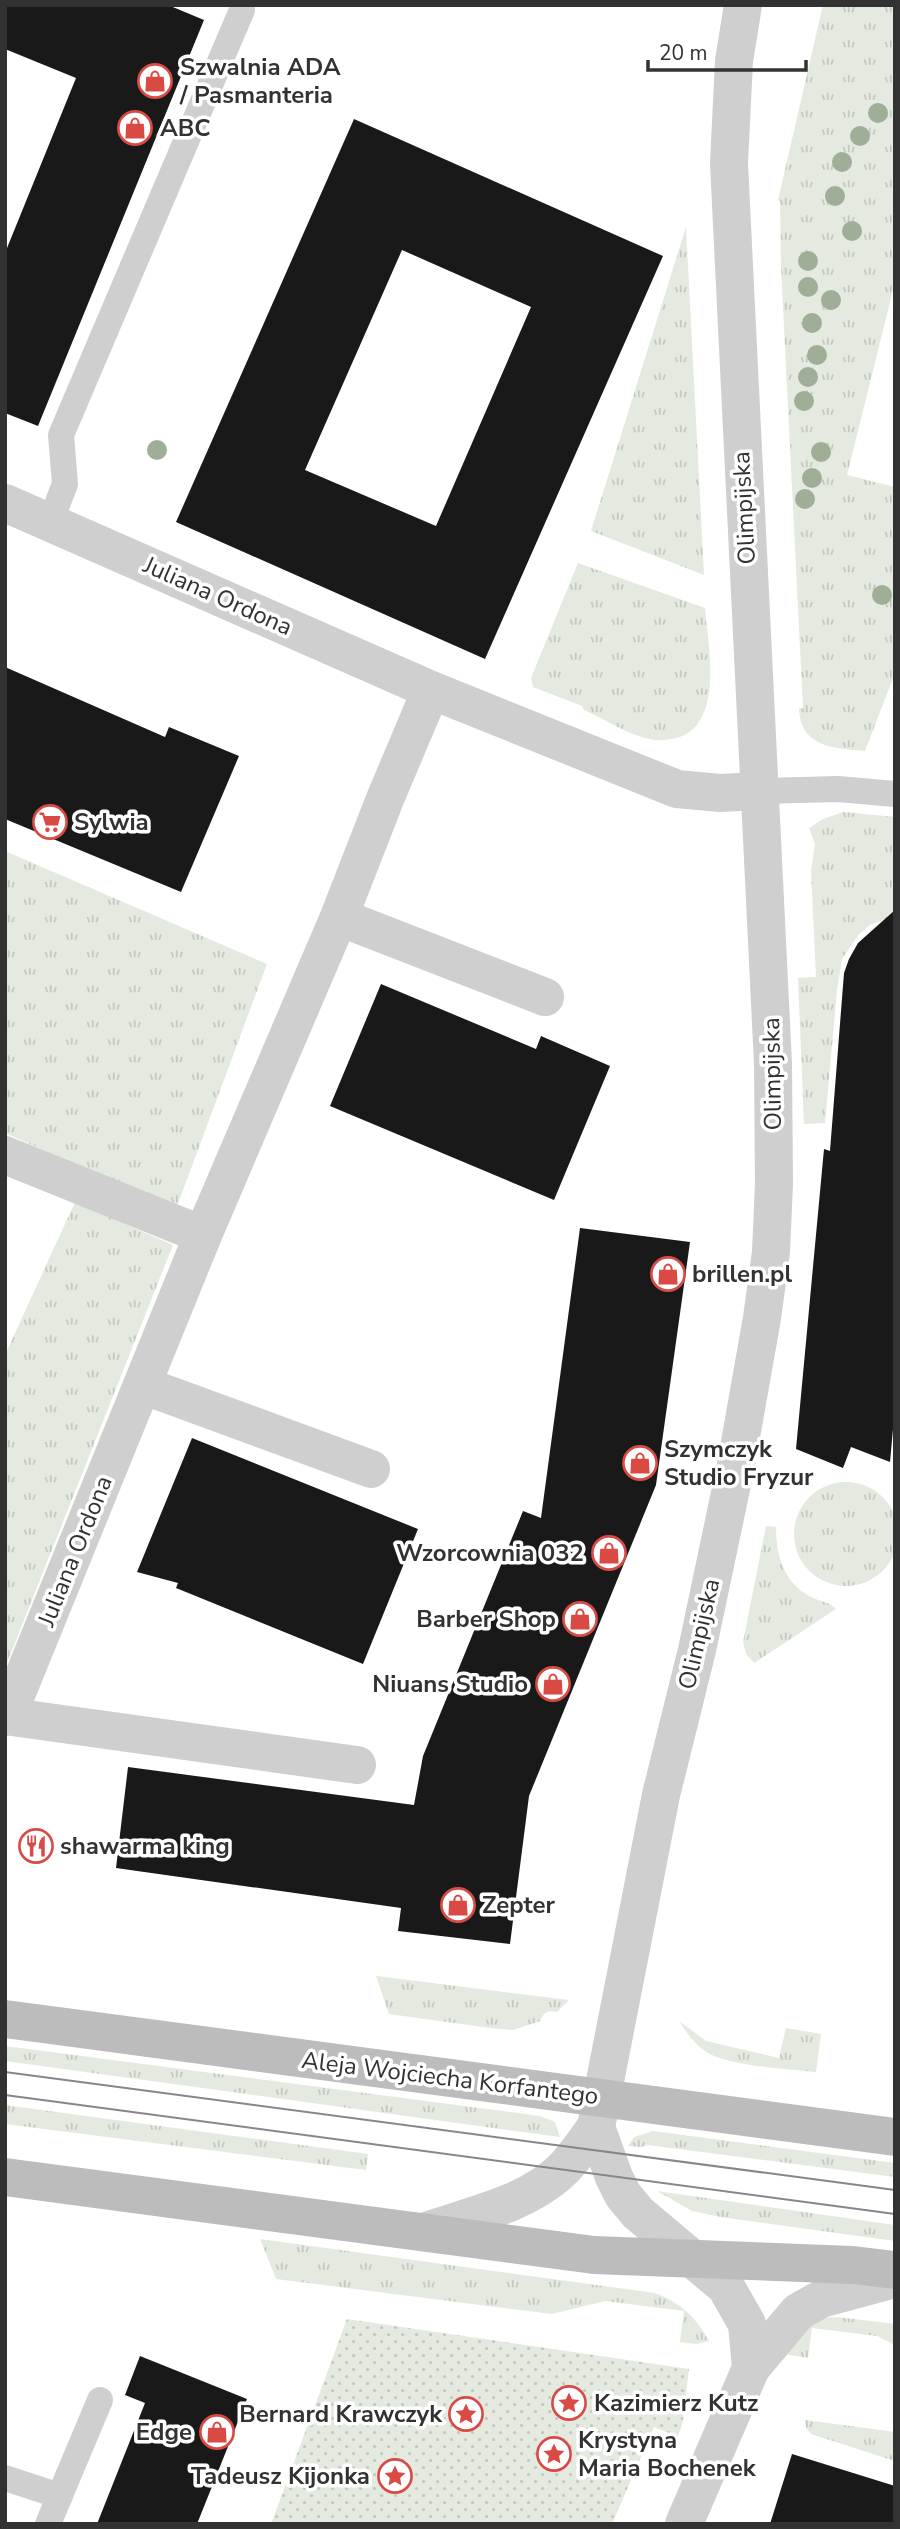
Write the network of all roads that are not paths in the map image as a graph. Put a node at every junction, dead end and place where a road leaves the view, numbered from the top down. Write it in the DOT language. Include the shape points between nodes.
graph roads {
  1 [pos="743,5"];
  2 [pos="242,10"];
  3 [pos="5,503"];
  4 [pos="50,523"];
  5 [pos="431,690"];
  6 [pos="759,791"];
  7 [pos="895,794"];
  8 [pos="339,917"];
  9 [pos="545,997"];
  10 [pos="5,1155"];
  11 [pos="203,1235"];
  12 [pos="142,1385"];
  13 [pos="371,1469"];
  14 [pos="6,1716"];
  15 [pos="357,1765"];
  16 [pos="5,2019"];
  17 [pos="599,2112"];
  18 [pos="895,2137"];
  19 [pos="5,2177"];
  20 [pos="423,2232"];
  21 [pos="694,2260"];
  22 [pos="895,2270"];
  23 [pos="895,2279"];
  24 [pos="751,2368"];
  25 [pos="100,2400"];
  26 [pos="5,2478"];
  27 [pos="60,2496"];
  28 [pos="48,2524"];
  29 [pos="684,2524"];
  1 -- 6 [label="street, Olimpijska" via="734,61 729,163"];
  2 -- 4 [label="lane" via="61,435 65,484"];
  3 -- 4 [label="street, Juliana Ordona"];
  4 -- 5 [label="street, Juliana Ordona"];
  5 -- 6 [label="street, Juliana Ordona" via="677,789"];
  5 -- 8 [label="street, Juliana Ordona"];
  6 -- 7 [label="lane" via="838,789"];
  6 -- 17 [label="street, Olimpijska" via="773,1064 771,1252 740,1445 661,1795"];
  8 -- 9 [label="street"];
  8 -- 11 [label="street, Juliana Ordona"];
  10 -- 11 [label="street"];
  11 -- 12 [label="street, Juliana Ordona"];
  12 -- 13 [label="street"];
  12 -- 14 [label="street, Juliana Ordona"];
  14 -- 15 [label="street, Juliana Ordona"];
  16 -- 17 [label="main road, Aleja Wojciecha Korfantego"];
  17 -- 18 [label="main road, Aleja Wojciecha Korfantego"];
  17 -- 20 [label="street, Olimpijska" via="562,2170 538,2188"];
  17 -- 21 [label="street" via="614,2177 623,2194 638,2213"];
  19 -- 20 [label="main road"];
  20 -- 21 [label="main road" via="594,2255"];
  21 -- 22 [label="main road"];
  21 -- 24 [label="street" via="726,2287 747,2324"];
  23 -- 24 [label="street" via="821,2300 798,2312"];
  24 -- 29 [label="street"];
  25 -- 27 [label="lane"];
  26 -- 27 [label="lane"];
  27 -- 28 [label="lane"];
}
